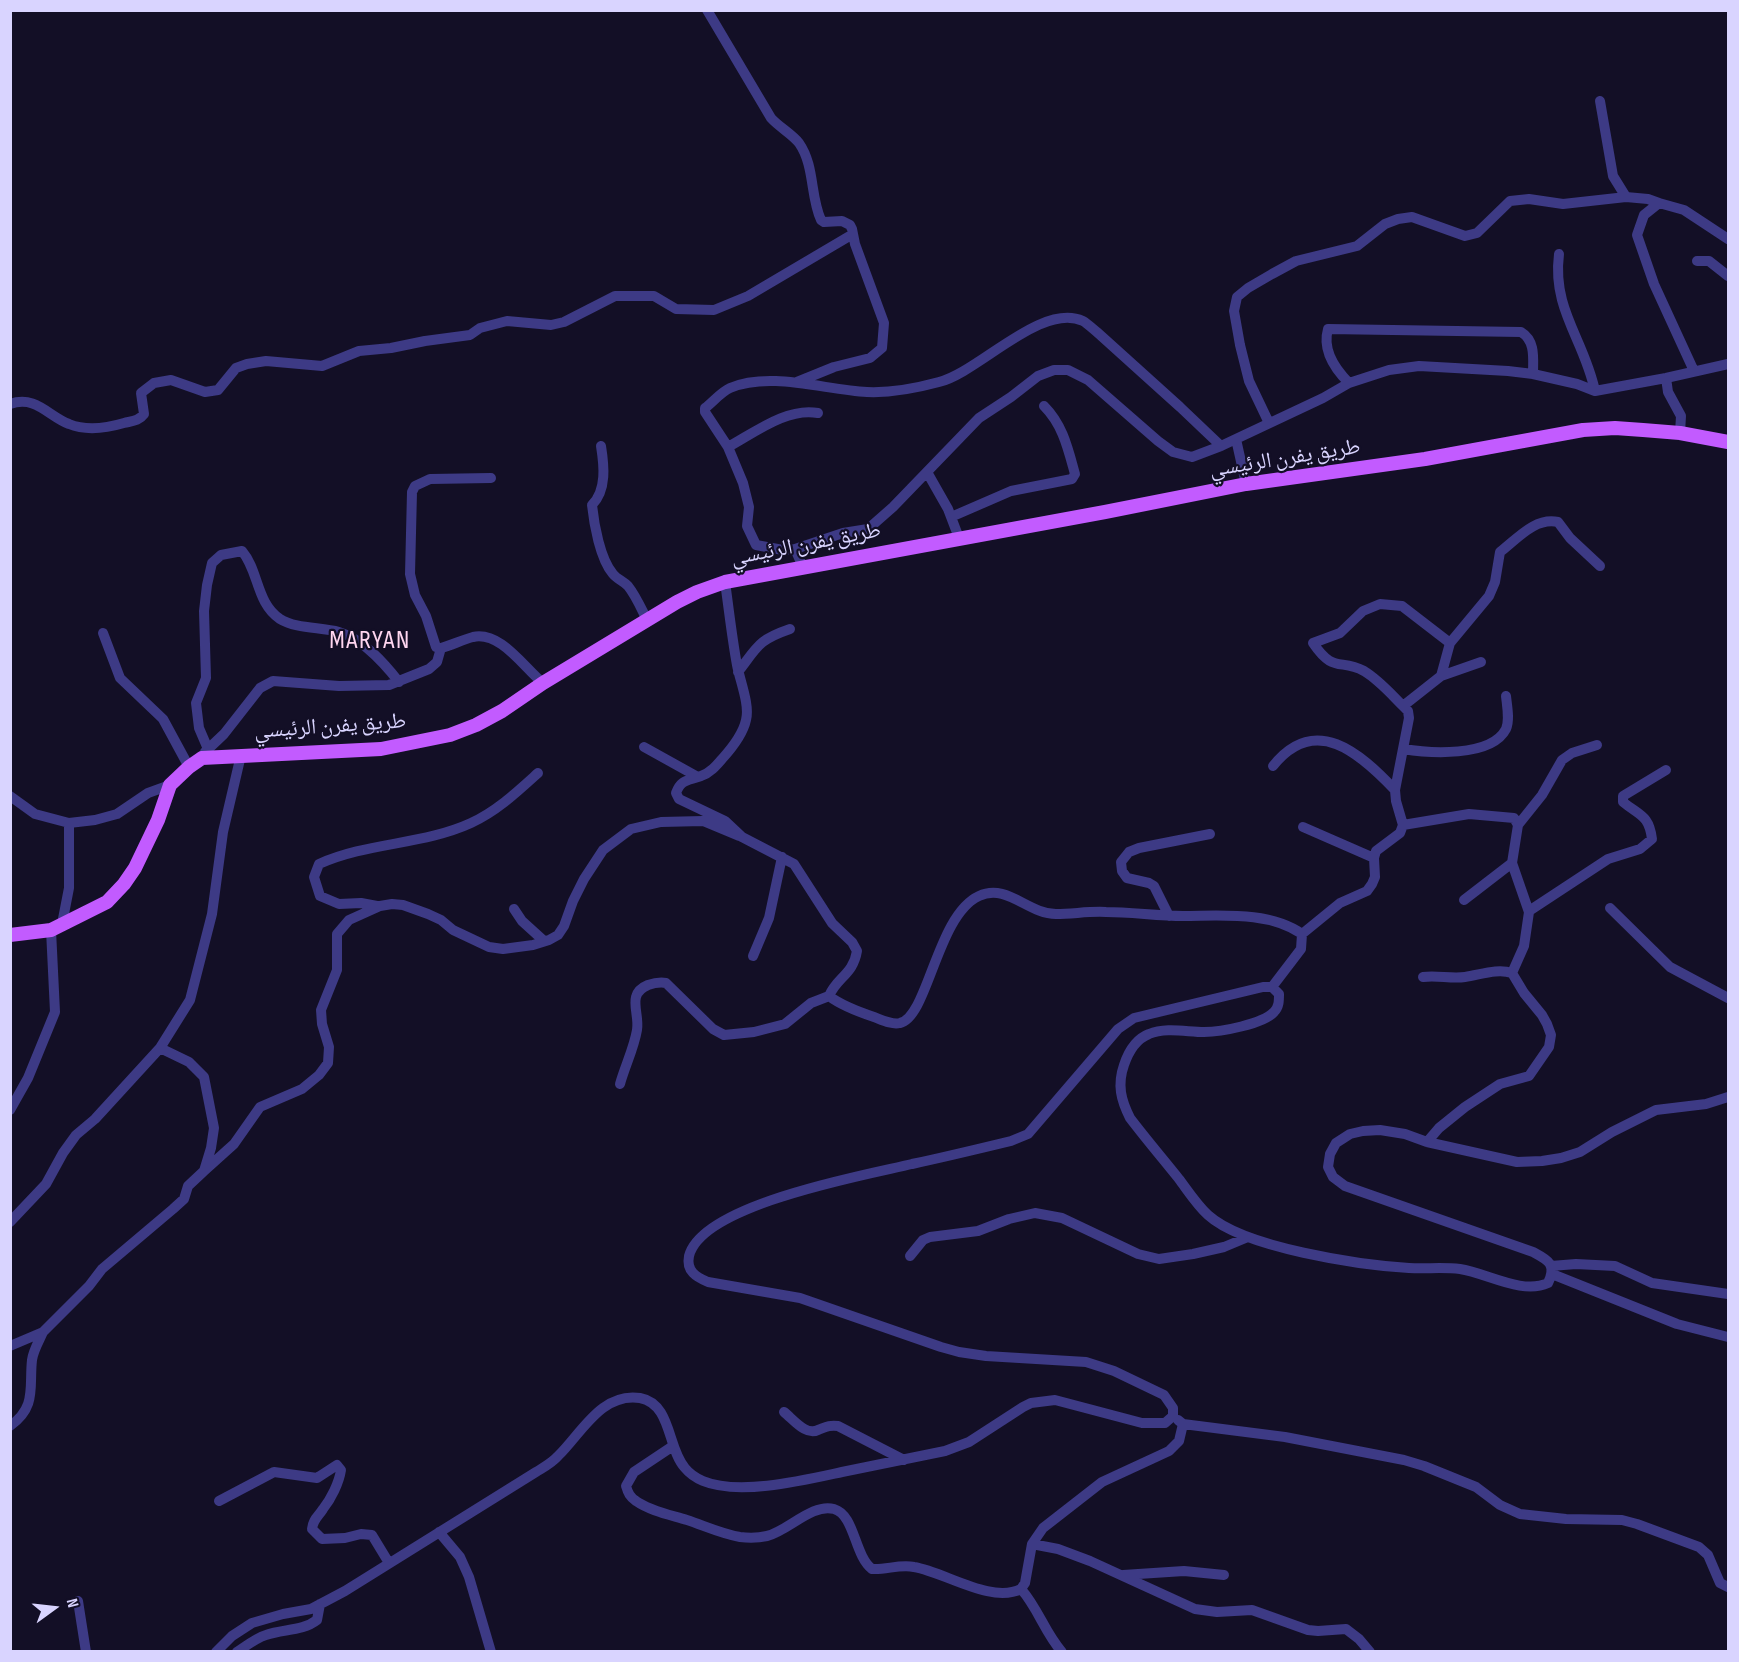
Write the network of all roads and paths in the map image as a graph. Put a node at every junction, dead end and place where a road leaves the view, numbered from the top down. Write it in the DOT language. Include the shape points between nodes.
graph roads {
  1 [pos="707,10"];
  2 [pos="1600,102"];
  3 [pos="1626,197"];
  4 [pos="1659,203"];
  5 [pos="853,234"];
  6 [pos="1728,238"];
  7 [pos="1558,254"];
  8 [pos="1697,261"];
  9 [pos="1728,276"];
  10 [pos="1728,364"];
  11 [pos="1694,371"];
  12 [pos="1533,374"];
  13 [pos="1666,378"];
  14 [pos="794,383"];
  15 [pos="1349,383"];
  16 [pos="1595,391"];
  17 [pos="10,404"];
  18 [pos="1044,406"];
  19 [pos="818,413"];
  20 [pos="1269,423"];
  21 [pos="1680,433"];
  22 [pos="1236,439"];
  23 [pos="1728,442"];
  24 [pos="601,446"];
  25 [pos="1221,446"];
  26 [pos="728,447"];
  27 [pos="927,472"];
  28 [pos="491,478"];
  29 [pos="1246,484"];
  30 [pos="951,517"];
  31 [pos="959,538"];
  32 [pos="795,549"];
  33 [pos="1600,566"];
  34 [pos="803,567"];
  35 [pos="725,582"];
  36 [pos="647,620"];
  37 [pos="790,629"];
  38 [pos="103,633"];
  39 [pos="1450,643"];
  40 [pos="441,648"];
  41 [pos="1481,662"];
  42 [pos="738,672"];
  43 [pos="1441,676"];
  44 [pos="399,682"];
  45 [pos="543,683"];
  46 [pos="1506,696"];
  47 [pos="1403,706"];
  48 [pos="1597,745"];
  49 [pos="644,747"];
  50 [pos="1403,748"];
  51 [pos="205,753"];
  52 [pos="241,755"];
  53 [pos="1273,766"];
  54 [pos="189,767"];
  55 [pos="1666,770"];
  56 [pos="538,773"];
  57 [pos="698,777"];
  58 [pos="170,785"];
  59 [pos="1395,790"];
  60 [pos="10,796"];
  61 [pos="69,823"];
  62 [pos="1403,825"];
  63 [pos="1518,825"];
  64 [pos="1304,827"];
  65 [pos="1210,834"];
  66 [pos="742,837"];
  67 [pos="782,857"];
  68 [pos="1374,858"];
  69 [pos="1512,863"];
  70 [pos="1464,900"];
  71 [pos="380,906"];
  72 [pos="1610,908"];
  73 [pos="514,909"];
  74 [pos="1529,911"];
  75 [pos="1169,916"];
  76 [pos="57,927"];
  77 [pos="1302,934"];
  78 [pos="10,935"];
  79 [pos="544,941"];
  80 [pos="753,956"];
  81 [pos="1512,973"];
  82 [pos="1423,977"];
  83 [pos="1272,987"];
  84 [pos="829,996"];
  85 [pos="1728,998"];
  86 [pos="160,1048"];
  87 [pos="620,1083"];
  88 [pos="1728,1096"];
  89 [pos="10,1110"];
  90 [pos="1427,1142"];
  91 [pos="204,1171"];
  92 [pos="10,1222"];
  93 [pos="1248,1237"];
  94 [pos="910,1256"];
  95 [pos="1552,1270"];
  96 [pos="1728,1294"];
  97 [pos="43,1332"];
  98 [pos="1728,1337"];
  99 [pos="10,1346"];
  100 [pos="784,1412"];
  101 [pos="1173,1416"];
  102 [pos="1183,1424"];
  103 [pos="10,1426"];
  104 [pos="673,1446"];
  105 [pos="904,1460"];
  106 [pos="219,1501"];
  107 [pos="439,1532"];
  108 [pos="1032,1544"];
  109 [pos="389,1563"];
  110 [pos="1123,1575"];
  111 [pos="1224,1575"];
  112 [pos="1728,1587"];
  113 [pos="1021,1589"];
  114 [pos="78,1601"];
  115 [pos="320,1604"];
  116 [pos="86,1652"];
  117 [pos="216,1652"];
  118 [pos="237,1652"];
  119 [pos="491,1652"];
  120 [pos="1062,1652"];
  121 [pos="1370,1652"];
  1 -- 5 [label="street" via="771,118 798,142 822,220 845,222"];
  2 -- 3 [label="street" via="1612,176"];
  3 -- 4 [label="street"];
  3 -- 20 [label="street" via="1563,204 1529,199 1510,201 1477,233 1466,236 1412,217 1398,219 1357,246 1296,261 1248,288 1237,297 1234,311 1249,381"];
  4 -- 6 [label="street" via="1683,210"];
  4 -- 11 [label="street" via="1644,215 1637,235 1654,284"];
  5 -- 14 [label="street" via="884,323 882,348 870,358"];
  5 -- 17 [label="street" via="748,296 714,310 675,309 654,296 615,296 551,325 507,321 480,328 470,335 359,351 322,366 267,361 247,364 236,368 218,390 206,392 171,380 154,383 141,393 144,414 140,419 116,425 90,428 69,424 32,402"];
  7 -- 16 [label="street" via="1559,296"];
  8 -- 9 [label="street" via="1709,261"];
  10 -- 11 [label="street"];
  11 -- 13 [label="street"];
  12 -- 15 [label="street" via="1419,366 1389,370"];
  12 -- 15 [label="street" via="1532,346 1521,332 1328,329 1328,354"];
  12 -- 16 [label="street"];
  13 -- 16 [label="street"];
  13 -- 21 [label="street" via="1668,392 1682,416"];
  14 -- 25 [label="street" via="868,392 939,382 957,376 1024,331 1054,320 1072,319 1084,321"];
  14 -- 26 [label="street" via="761,381 730,388 705,408"];
  15 -- 20 [label="street"];
  18 -- 30 [label="street" via="1062,430 1075,474 1072,479 1011,491"];
  19 -- 26 [label="street" via="793,414"];
  20 -- 22 [label="street"];
  21 -- 23 [label="main road, طريق يفرن الرئيسي"];
  21 -- 29 [label="main road, طريق يفرن الرئيسي" via="1583,430 1425,459"];
  22 -- 25 [label="street"];
  22 -- 29 [label="street"];
  24 -- 36 [label="street" via="602,485 592,505 597,534 612,573 627,586"];
  25 -- 27 [label="street" via="1192,457 1173,453 1088,380 1068,370 1054,369 979,418"];
  26 -- 32 [label="street" via="743,483 749,507 747,526 756,545"];
  27 -- 30 [label="street"];
  27 -- 32 [label="street" via="868,529"];
  28 -- 40 [label="street" via="430,479 415,486 412,492 410,573 436,647"];
  29 -- 31 [label="main road, طريق يفرن الرئيسي"];
  30 -- 31 [label="street"];
  31 -- 34 [label="main road, طريق يفرن الرئيسي"];
  32 -- 34 [label="street"];
  33 -- 39 [label="street" via="1569,538 1558,522 1549,520 1533,525 1500,552 1496,582 1489,596"];
  34 -- 35 [label="main road, طريق يفرن الرئيسي"];
  35 -- 36 [label="main road, طريق يفرن الرئيسي"];
  35 -- 42 [label="street"];
  36 -- 45 [label="main road, طريق يفرن الرئيسي"];
  37 -- 42 [label="street" via="759,643"];
  38 -- 54 [label="street" via="120,678 163,719"];
  39 -- 43 [label="street"];
  39 -- 47 [label="street" via="1402,606 1380,603 1363,611 1340,633 1313,643 1322,656 1335,664 1362,670 1374,678"];
  40 -- 44 [label="street" via="437,662 429,669"];
  40 -- 45 [label="street" via="475,637 491,638"];
  41 -- 43 [label="street"];
  42 -- 57 [label="street" via="747,706 742,732 713,770"];
  43 -- 47 [label="street"];
  44 -- 51 [label="street" via="339,686 273,681 260,688"];
  44 -- 51 [label="street" via="387,666 354,639 279,618 266,604 250,560 242,551 221,555 212,563 207,585 206,678 196,703"];
  45 -- 52 [label="main road, طريق يفرن الرئيسي" via="502,711 450,735 381,749"];
  46 -- 50 [label="street" via="1506,728 1491,742 1454,753"];
  47 -- 50 [label="street" via="1409,718"];
  48 -- 63 [label="street" via="1562,760 1542,795"];
  49 -- 57 [label="street"];
  50 -- 59 [label="street"];
  51 -- 52 [label="main road, طريق يفرن الرئيسي"];
  51 -- 54 [label="main road"];
  52 -- 86 [label="street" via="225,823 212,914 193,990"];
  53 -- 59 [label="street" via="1284,752 1298,744 1326,740 1376,770"];
  54 -- 58 [label="main road"];
  55 -- 74 [label="street" via="1623,796 1623,802 1645,817 1652,839 1640,849 1608,860"];
  56 -- 71 [label="street" via="499,808 471,823 431,837 356,850 319,864 314,877 320,896 339,904"];
  57 -- 66 [label="street" via="684,780 676,793 679,799 725,821"];
  58 -- 61 [label="street" via="147,793 117,814"];
  58 -- 76 [label="main road" via="158,820 124,884 107,902"];
  59 -- 62 [label="street"];
  60 -- 61 [label="street" via="35,814"];
  61 -- 76 [label="street" via="69,888"];
  62 -- 63 [label="street" via="1469,814 1514,818"];
  62 -- 68 [label="street" via="1400,833 1376,851"];
  63 -- 69 [label="street"];
  64 -- 68 [label="street"];
  65 -- 75 [label="street" via="1139,848 1121,862 1127,878 1154,886"];
  66 -- 67 [label="street"];
  66 -- 79 [label="street" via="703,821 661,822 631,829 603,850 584,879 564,926 558,935"];
  67 -- 80 [label="street" via="769,918"];
  67 -- 84 [label="street" via="794,864 832,923 857,951 852,968"];
  68 -- 77 [label="street" via="1375,877 1367,891 1340,903"];
  69 -- 70 [label="street"];
  69 -- 74 [label="street"];
  71 -- 79 [label="street" via="415,908 489,947 511,948"];
  71 -- 91 [label="street" via="349,920 338,934 338,970 321,1010 329,1047 328,1063 302,1089 260,1107 234,1144"];
  72 -- 85 [label="street" via="1670,967"];
  73 -- 79 [label="street"];
  74 -- 81 [label="street" via="1524,946"];
  75 -- 77 [label="street" via="1251,918 1292,927"];
  75 -- 84 [label="street" via="1053,914 1006,894 980,895 957,914 909,1020 891,1023 858,1012"];
  76 -- 78 [label="main road"];
  76 -- 89 [label="street" via="55,1012 28,1078"];
  77 -- 83 [label="street" via="1301,949"];
  81 -- 82 [label="street"];
  81 -- 90 [label="street" via="1547,1024 1551,1035 1549,1047 1529,1077 1500,1084 1465,1107"];
  83 -- 93 [label="street" via="1279,1000 1275,1011 1265,1018 1224,1030 1161,1031 1140,1039 1124,1064 1120,1079 1123,1105 1130,1118 1194,1199 1219,1223"];
  83 -- 101 [label="street" via="1144,1015 1126,1023 1036,1127 1021,1138 822,1185 762,1204 721,1221 690,1251 688,1261 696,1277 800,1298 941,1347 986,1356 1086,1362 1114,1371 1164,1395 1173,1408"];
  84 -- 87 [label="street" via="811,1003 785,1024 724,1035 666,983 644,987 636,996 637,1030"];
  86 -- 91 [label="street" via="189,1062 204,1077 214,1128"];
  86 -- 92 [label="street" via="76,1135 46,1184"];
  88 -- 90 [label="street" via="1706,1104 1656,1110 1581,1152 1542,1161 1516,1162"];
  90 -- 95 [label="street" via="1380,1130 1350,1134 1336,1143 1329,1154 1328,1167 1345,1186 1533,1252 1545,1259"];
  91 -- 97 [label="street" via="188,1186 184,1199 102,1269"];
  93 -- 94 [label="street" via="1224,1247 1159,1259 1137,1254 1062,1218 1035,1213 978,1231 930,1237"];
  93 -- 95 [label="street" via="1290,1250 1377,1265 1460,1269 1539,1287 1548,1283"];
  95 -- 96 [label="street" via="1576,1264 1615,1266 1652,1283"];
  95 -- 98 [label="street" via="1677,1324"];
  97 -- 99 [label="street"];
  97 -- 103 [label="street" via="32,1357 29,1405"];
  100 -- 105 [label="street" via="807,1431 838,1426"];
  101 -- 102 [label="street"];
  101 -- 105 [label="street" via="1165,1423 1142,1424 1055,1401 1031,1403 969,1442"];
  102 -- 108 [label="street" via="1175,1446 1102,1482 1043,1528"];
  102 -- 112 [label="street" via="1285,1437 1404,1460 1476,1487 1520,1514 1637,1524 1699,1547 1708,1555 1720,1583"];
  104 -- 105 [label="street" via="683,1466 693,1475 703,1481 733,1486 779,1485"];
  104 -- 107 [label="street" via="660,1411 652,1403 639,1398 623,1400 596,1412 556,1459"];
  104 -- 113 [label="street" via="633,1472 626,1486 634,1500 717,1531 752,1538 783,1530 816,1510 833,1509 847,1521 862,1558 872,1569 911,1566 991,1592 1007,1594"];
  106 -- 109 [label="street" via="274,1472 317,1478 339,1466 338,1482 312,1522 312,1529 322,1539 372,1535"];
  107 -- 109 [label="street"];
  107 -- 119 [label="street" via="460,1557 469,1577"];
  108 -- 110 [label="street"];
  108 -- 113 [label="street"];
  109 -- 115 [label="street"];
  110 -- 111 [label="street" via="1184,1571"];
  110 -- 121 [label="street" via="1196,1609 1252,1610 1308,1630 1346,1629"];
  113 -- 120 [label="street"];
  114 -- 116 [label="street"];
  115 -- 117 [label="street" via="252,1623"];
  115 -- 118 [label="street" via="313,1623 266,1635"];
}
